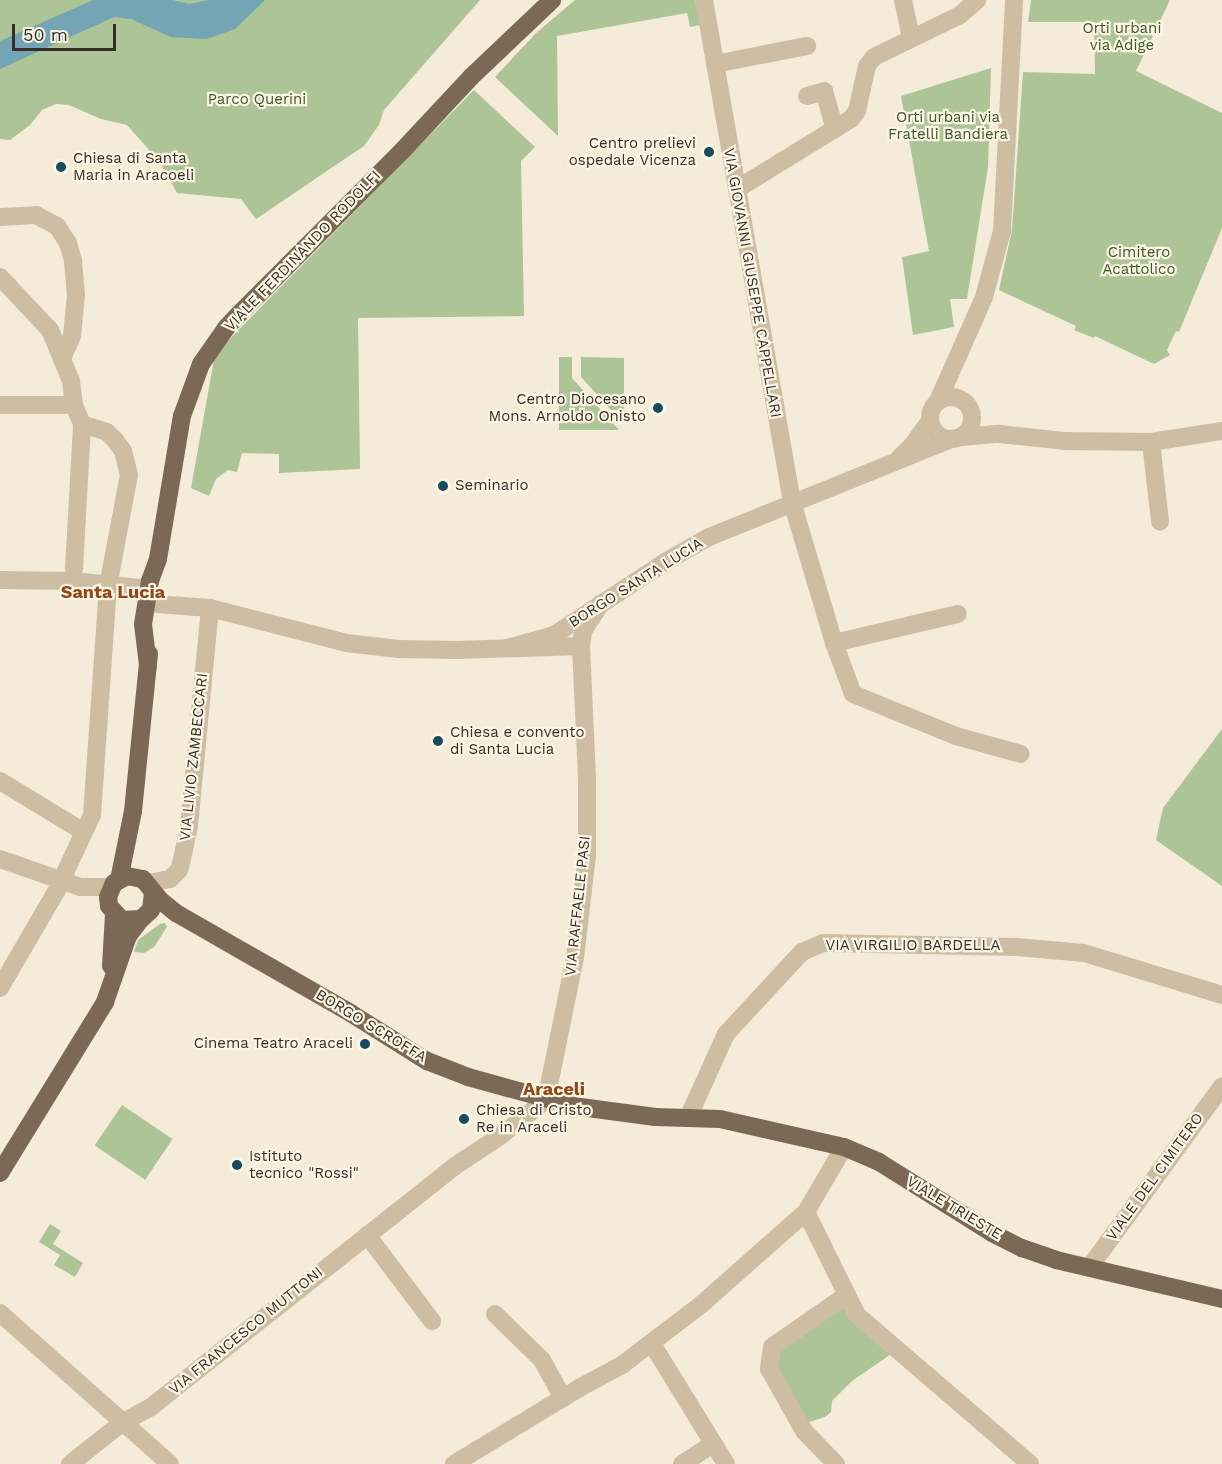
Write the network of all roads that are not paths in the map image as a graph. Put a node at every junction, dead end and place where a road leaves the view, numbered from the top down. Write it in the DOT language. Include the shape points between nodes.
graph roads {
  1 [pos="552,0"];
  2 [pos="704,0"];
  3 [pos="903,0"];
  4 [pos="977,0"];
  5 [pos="1014,0"];
  6 [pos="911,38"];
  7 [pos="807,46"];
  8 [pos="715,64"];
  9 [pos="807,96"];
  10 [pos="836,129"];
  11 [pos="737,189"];
  12 [pos="0,217"];
  13 [pos="0,276"];
  14 [pos="960,357"];
  15 [pos="62,358"];
  16 [pos="938,401"];
  17 [pos="0,405"];
  18 [pos="74,405"];
  19 [pos="968,407"];
  20 [pos="930,421"];
  21 [pos="82,424"];
  22 [pos="1222,431"];
  23 [pos="999,434"];
  24 [pos="955,438"];
  25 [pos="1151,442"];
  26 [pos="898,460"];
  27 [pos="792,502"];
  28 [pos="1160,521"];
  29 [pos="74,569"];
  30 [pos="0,580"];
  31 [pos="108,586"];
  32 [pos="153,597"];
  33 [pos="601,603"];
  34 [pos="210,608"];
  35 [pos="957,614"];
  36 [pos="567,627"];
  37 [pos="581,642"];
  38 [pos="834,643"];
  39 [pos="507,648"];
  40 [pos="1021,754"];
  41 [pos="0,781"];
  42 [pos="133,811"];
  43 [pos="84,832"];
  44 [pos="0,859"];
  45 [pos="61,881"];
  46 [pos="115,884"];
  47 [pos="148,885"];
  48 [pos="80,887"];
  49 [pos="112,910"];
  50 [pos="176,913"];
  51 [pos="144,917"];
  52 [pos="111,986"];
  53 [pos="0,988"];
  54 [pos="1222,995"];
  55 [pos="1222,1086"];
  56 [pos="546,1100"];
  57 [pos="688,1118"];
  58 [pos="844,1147"];
  59 [pos="0,1173"];
  60 [pos="806,1212"];
  61 [pos="367,1235"];
  62 [pos="1089,1268"];
  63 [pos="845,1296"];
  64 [pos="1222,1299"];
  65 [pos="0,1313"];
  66 [pos="495,1314"];
  67 [pos="432,1321"];
  68 [pos="652,1344"];
  69 [pos="563,1398"];
  70 [pos="123,1422"];
  71 [pos="713,1444"];
  72 [pos="70,1464"];
  73 [pos="171,1464"];
  74 [pos="454,1464"];
  75 [pos="682,1464"];
  76 [pos="726,1464"];
  77 [pos="836,1464"];
  78 [pos="1030,1464"];
  1 -- 32 [label="main road, VIALE FERDINANDO RODOLFI" via="471,77 214,343 198,372 182,416"];
  2 -- 8 [label="street, VIA GIOVANNI GIUSEPPE CAPPELLARI"];
  3 -- 6 [label="street"];
  4 -- 6 [label="street" via="960,15"];
  5 -- 14 [label="street" via="1002,231 984,297"];
  6 -- 10 [label="street" via="874,57 863,77 857,111"];
  7 -- 8 [label="street"];
  8 -- 11 [label="street, VIA GIOVANNI GIUSEPPE CAPPELLARI"];
  9 -- 10 [label="street" via="824,91"];
  10 -- 11 [label="street"];
  11 -- 27 [label="street, VIA GIOVANNI GIUSEPPE CAPPELLARI"];
  12 -- 15 [label="street" via="36,215 57,226 68,243 76,295 72,336"];
  13 -- 15 [label="street" via="50,330"];
  14 -- 16 [label="street"];
  14 -- 19 [label="street" via="958,376"];
  15 -- 18 [label="street" via="71,381"];
  16 -- 19 [label="street" via="951,397"];
  16 -- 20 [label="street"];
  17 -- 18 [label="street"];
  18 -- 21 [label="street"];
  19 -- 23 [label="street" via="982,426"];
  19 -- 24 [label="street" via="971,427"];
  20 -- 24 [label="street" via="936,434"];
  20 -- 26 [label="street, BORGO SANTA LUCIA"];
  21 -- 29 [label="street"];
  21 -- 31 [label="street" via="107,432 115,440 123,451 129,475"];
  22 -- 25 [label="street, BORGO SANTA LUCIA"];
  23 -- 24 [label="street, BORGO SANTA LUCIA"];
  23 -- 25 [label="street, BORGO SANTA LUCIA" via="1064,441"];
  24 -- 26 [label="street, BORGO SANTA LUCIA"];
  25 -- 28 [label="street"];
  26 -- 27 [label="street, BORGO SANTA LUCIA"];
  27 -- 33 [label="street, BORGO SANTA LUCIA" via="709,537"];
  27 -- 38 [label="street, VIA GIOVANNI GIUSEPPE CAPPELLARI"];
  30 -- 31 [label="street, BORGO SANTA LUCIA" via="73,581"];
  31 -- 32 [label="street, BORGO SANTA LUCIA"];
  31 -- 43 [label="street" via="96,783 92,814"];
  32 -- 34 [label="street, BORGO SANTA LUCIA"];
  32 -- 42 [label="main road, VIALE FERDINANDO RODOLFI"];
  33 -- 36 [label="street, BORGO SANTA LUCIA"];
  33 -- 37 [label="street, VIA RAFFAELE PASI" via="583,631"];
  34 -- 39 [label="street, BORGO SANTA LUCIA" via="346,643 399,649"];
  34 -- 47 [label="street, VIA LIVIO ZAMBECCARI" via="183,856 179,870 170,879"];
  35 -- 38 [label="street"];
  36 -- 37 [label="street"];
  36 -- 39 [label="street, BORGO SANTA LUCIA" via="554,635"];
  37 -- 39 [label="street, BORGO SANTA LUCIA"];
  37 -- 56 [label="street, VIA RAFFAELE PASI" via="587,856 575,958"];
  38 -- 40 [label="street, VIA GIOVANNI GIUSEPPE CAPPELLARI" via="853,694 956,736"];
  41 -- 43 [label="street"];
  42 -- 46 [label="main road"];
  42 -- 47 [label="main road" via="135,852"];
  43 -- 45 [label="street"];
  44 -- 45 [label="street"];
  45 -- 48 [label="street"];
  45 -- 53 [label="street"];
  46 -- 47 [label="main road" via="135,876"];
  46 -- 48 [label="street"];
  46 -- 49 [label="main road"];
  47 -- 50 [label="main road, BORGO SCROFFA"];
  47 -- 51 [label="main road" via="153,904"];
  48 -- 49 [label="street"];
  49 -- 51 [label="main road" via="122,920"];
  49 -- 52 [label="main road"];
  50 -- 51 [label="main road"];
  50 -- 56 [label="main road, BORGO SCROFFA" via="427,1061"];
  51 -- 52 [label="main road" via="128,936"];
  52 -- 59 [label="main road" via="97,1016"];
  54 -- 57 [label="street, VIA VIRGILIO BARDELLA" via="1084,953 1017,947 823,943 802,952 726,1034"];
  55 -- 62 [label="street, VIALE DEL CIMITERO"];
  56 -- 57 [label="main road, BORGO SCROFFA"];
  56 -- 61 [label="street, VIA FRANCESCO MUTTONI"];
  57 -- 58 [label="main road, VIALE TRIESTE" via="720,1119"];
  58 -- 60 [label="street"];
  58 -- 62 [label="main road, VIALE TRIESTE" via="879,1162 1022,1248"];
  60 -- 63 [label="street"];
  60 -- 68 [label="street"];
  61 -- 67 [label="street"];
  61 -- 70 [label="street, VIA FRANCESCO MUTTONI" via="151,1407"];
  62 -- 64 [label="main road, VIALE TRIESTE"];
  63 -- 77 [label="street" via="772,1347 769,1369 804,1431"];
  63 -- 78 [label="street" via="857,1315"];
  65 -- 70 [label="street"];
  66 -- 69 [label="street" via="542,1360"];
  68 -- 69 [label="street"];
  68 -- 71 [label="street"];
  69 -- 74 [label="street"];
  70 -- 72 [label="street, VIA FRANCESCO MUTTONI"];
  70 -- 73 [label="street"];
  71 -- 75 [label="street"];
  71 -- 76 [label="street"];
}
